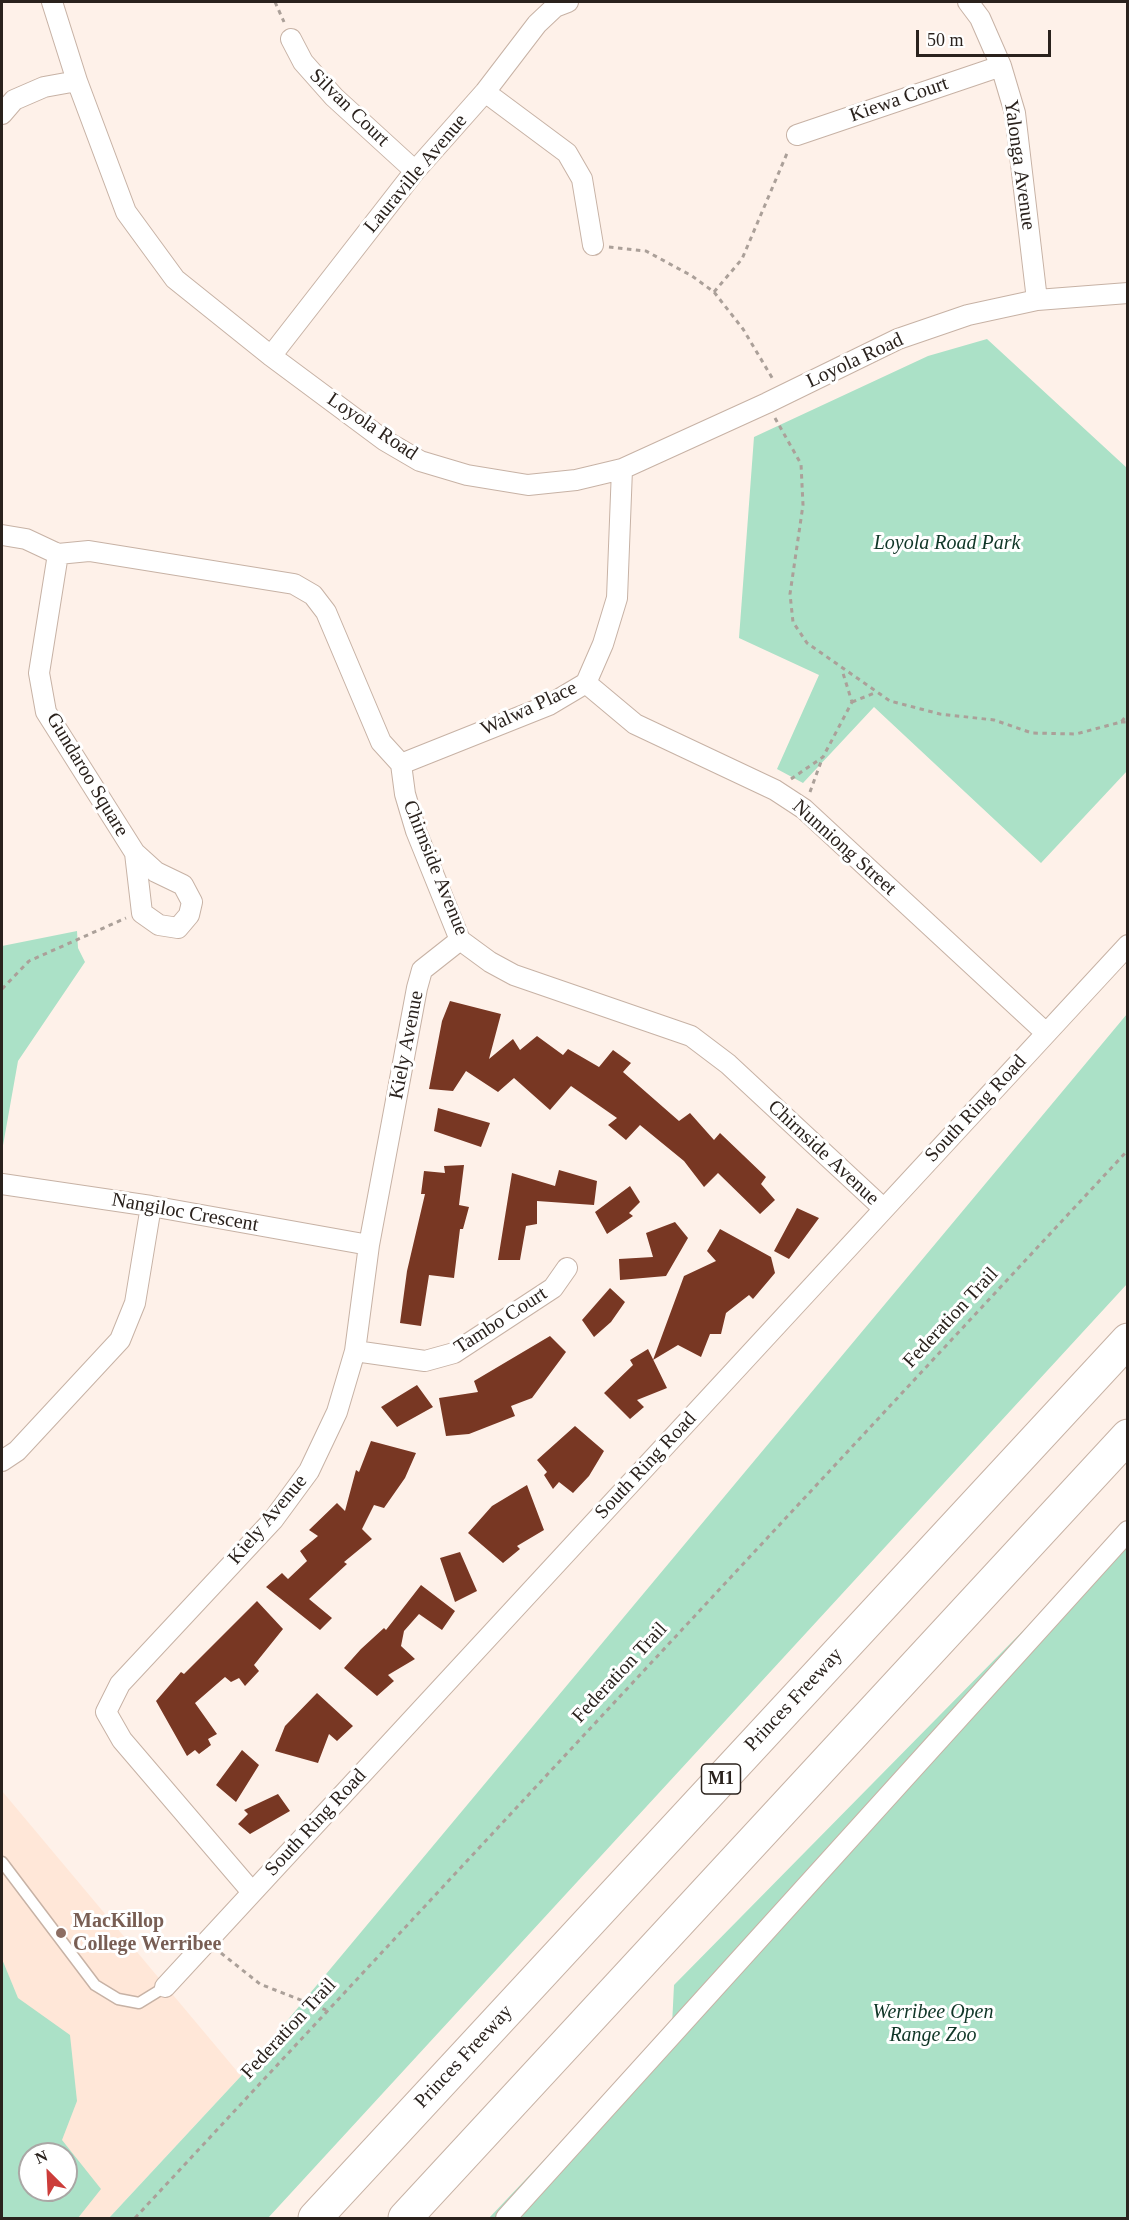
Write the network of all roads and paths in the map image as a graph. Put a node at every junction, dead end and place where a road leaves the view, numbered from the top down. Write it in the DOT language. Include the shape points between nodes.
graph roads {
  1 [pos="52,2"];
  2 [pos="275,2"];
  3 [pos="968,2"];
  4 [pos="558,4"];
  5 [pos="291,39"];
  6 [pos="1001,66"];
  7 [pos="77,81"];
  8 [pos="485,92"];
  9 [pos="2,114"];
  10 [pos="797,135"];
  11 [pos="415,171"];
  12 [pos="592,245"];
  13 [pos="714,292"];
  14 [pos="1128,293"];
  15 [pos="1037,300"];
  16 [pos="271,356"];
  17 [pos="774,400"];
  18 [pos="622,469"];
  19 [pos="2,535"];
  20 [pos="58,554"];
  21 [pos="842,668"];
  22 [pos="586,683"];
  23 [pos="877,692"];
  24 [pos="852,702"];
  25 [pos="1128,714"];
  26 [pos="1121,722"];
  27 [pos="1128,722"];
  28 [pos="823,757"];
  29 [pos="401,764"];
  30 [pos="775,790"];
  31 [pos="804,808"];
  32 [pos="135,852"];
  33 [pos="142,912"];
  34 [pos="460,940"];
  35 [pos="1128,945"];
  36 [pos="2,989"];
  37 [pos="1046,1033"];
  38 [pos="1128,1150"];
  39 [pos="2,1184"];
  40 [pos="151,1206"];
  41 [pos="884,1209"];
  42 [pos="369,1245"];
  43 [pos="567,1268"];
  44 [pos="1128,1340"];
  45 [pos="355,1351"];
  46 [pos="1128,1436"];
  47 [pos="2,1461"];
  48 [pos="1128,1531"];
  49 [pos="2,1862"];
  50 [pos="252,1892"];
  51 [pos="208,1939"];
  52 [pos="165,1986"];
  53 [pos="326,2010"];
  54 [pos="135,2218"];
  55 [pos="315,2218"];
  56 [pos="405,2218"];
  57 [pos="506,2218"];
  1 -- 7 [label="street, Loyola Road"];
  2 -- 5 [label="path"];
  3 -- 6 [label="street, Yalonga Avenue" via="980,18"];
  4 -- 8 [label="street, Lauraville Avenue" via="537,24"];
  5 -- 11 [label="street, Silvan Court" via="303,62 334,97"];
  6 -- 10 [label="street, Kiewa Court"];
  6 -- 15 [label="street, Yalonga Avenue" via="1015,114"];
  7 -- 9 [label="street" via="44,87 14,100"];
  7 -- 16 [label="street, Loyola Road" via="126,212 175,279"];
  8 -- 11 [label="street, Lauraville Avenue"];
  8 -- 12 [label="street" via="567,153 582,179"];
  10 -- 13 [label="path" via="742,259"];
  11 -- 16 [label="street, Lauraville Avenue"];
  12 -- 13 [label="path" via="646,251"];
  13 -- 17 [label="path" via="766,364"];
  14 -- 15 [label="street, Loyola Road"];
  15 -- 17 [label="street, Loyola Road" via="968,315 898,339"];
  16 -- 18 [label="street, Loyola Road" via="384,440 420,461 467,475 528,485 576,480"];
  17 -- 18 [label="street, Loyola Road"];
  17 -- 21 [label="path" via="801,464 803,505 790,594 793,622 807,643"];
  18 -- 22 [label="street, Walwa Place" via="617,598"];
  19 -- 20 [label="street"];
  20 -- 29 [label="street" via="89,551 294,584 313,595 326,612 381,742"];
  20 -- 32 [label="street, Gundaroo Square" via="39,673 46,712"];
  21 -- 23 [label="path"];
  21 -- 24 [label="path"];
  22 -- 29 [label="street, Walwa Place" via="549,705"];
  22 -- 30 [label="street, Nunniong Street" via="635,724"];
  23 -- 24 [label="path"];
  23 -- 26 [label="path" via="890,701 940,714 994,720 1032,733 1076,734"];
  24 -- 28 [label="path"];
  25 -- 26 [label="path"];
  26 -- 27 [label="path"];
  28 -- 30 [label="path"];
  28 -- 31 [label="path"];
  29 -- 34 [label="street, Chirnside Avenue" via="416,831"];
  30 -- 31 [label="street, Nunniong Street"];
  31 -- 37 [label="street, Nunniong Street"];
  32 -- 33 [label="street, Gundaroo Square"];
  32 -- 33 [label="street, Gundaroo Square" via="156,872 183,885 192,902 189,915 178,928 159,925"];
  33 -- 36 [label="path" via="29,961"];
  34 -- 41 [label="street, Chirnside Avenue" via="514,975 691,1036 728,1064"];
  34 -- 42 [label="street, Kiely Avenue" via="422,970"];
  35 -- 37 [label="street, South Ring Road"];
  37 -- 41 [label="street, South Ring Road"];
  38 -- 53 [label="path, Federation Trail"];
  39 -- 40 [label="street, Nangiloc Crescent"];
  40 -- 42 [label="street, Nangiloc Crescent"];
  40 -- 47 [label="street" via="135,1303 120,1340 17,1451"];
  41 -- 50 [label="street, South Ring Road"];
  42 -- 45 [label="street, Kiely Avenue"];
  43 -- 45 [label="street, Tambo Court" via="553,1288 454,1353 425,1361"];
  44 -- 55 [label="highway, Princes Freeway / M1"];
  45 -- 50 [label="street, Kiely Avenue" via="337,1412 309,1472 273,1520 120,1684 106,1712 122,1740"];
  46 -- 56 [label="highway"];
  48 -- 57 [label="street"];
  49 -- 52 [label="lane" via="94,1985 118,1999 139,2003"];
  50 -- 51 [label="street, South Ring Road"];
  51 -- 52 [label="street, South Ring Road"];
  51 -- 53 [label="path" via="229,1962 260,1984"];
  53 -- 54 [label="path, Federation Trail"];
}
